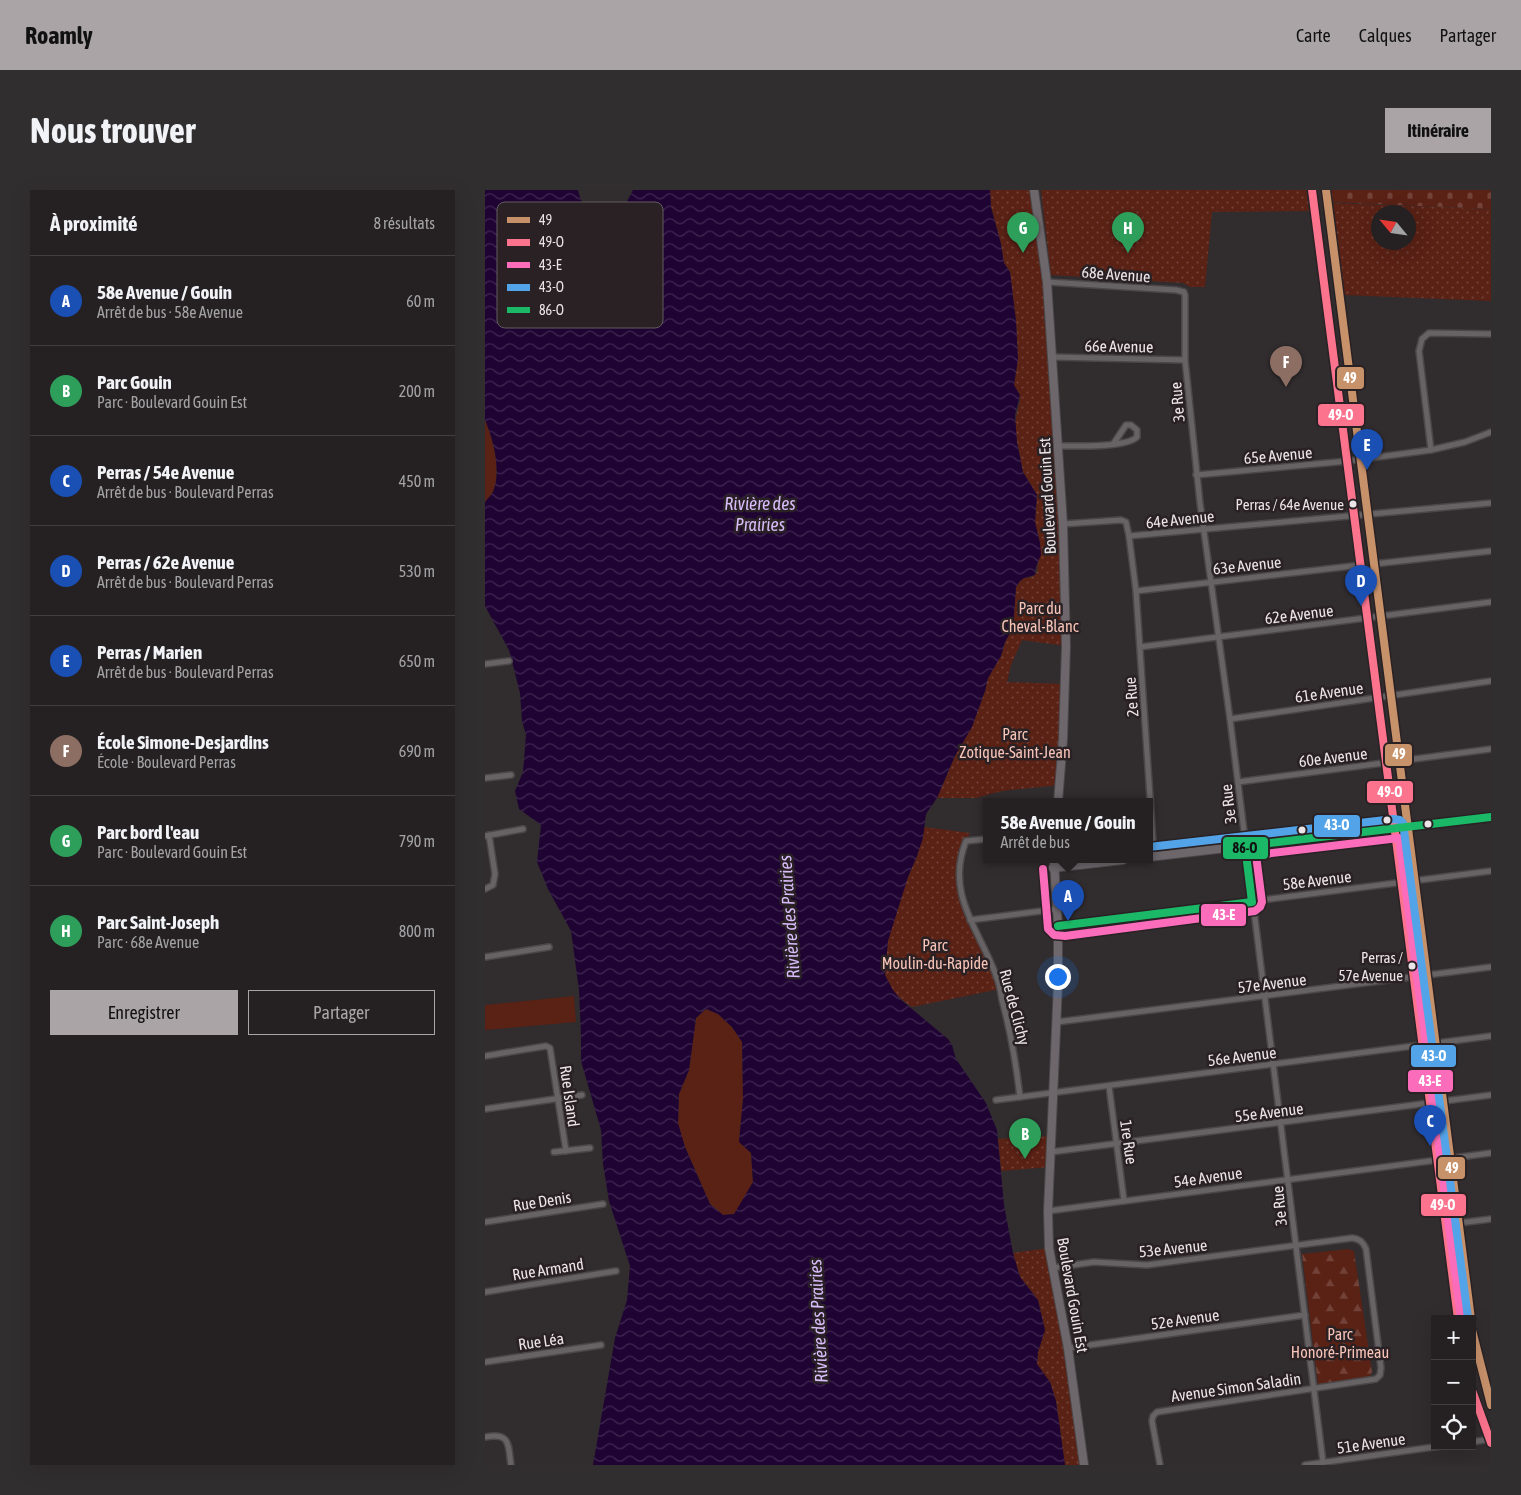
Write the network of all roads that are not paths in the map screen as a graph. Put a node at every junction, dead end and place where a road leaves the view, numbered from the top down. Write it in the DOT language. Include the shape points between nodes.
graph roads {
  1 [pos="1034,190"];
  2 [pos="1312,190"];
  3 [pos="1326,190"];
  4 [pos="1047,282"];
  5 [pos="1184,292"];
  6 [pos="1491,334"];
  7 [pos="1052,357"];
  8 [pos="1185,360"];
  9 [pos="1491,432"];
  10 [pos="1114,443"];
  11 [pos="1058,446"];
  12 [pos="1431,450"];
  13 [pos="1361,460"];
  14 [pos="1348,461"];
  15 [pos="1196,475"];
  16 [pos="1491,503"];
  17 [pos="1368,513"];
  18 [pos="1355,515"];
  19 [pos="1063,524"];
  20 [pos="1204,529"];
  21 [pos="1129,536"];
  22 [pos="1491,551"];
  23 [pos="1374,564"];
  24 [pos="1361,565"];
  25 [pos="1211,582"];
  26 [pos="1136,591"];
  27 [pos="1491,602"];
  28 [pos="1381,616"];
  29 [pos="1368,618"];
  30 [pos="1218,637"];
  31 [pos="1140,647"];
  32 [pos="509,661"];
  33 [pos="485,664"];
  34 [pos="1491,681"];
  35 [pos="1391,694"];
  36 [pos="1378,698"];
  37 [pos="1230,719"];
  38 [pos="1491,750"];
  39 [pos="1399,761"];
  40 [pos="1386,763"];
  41 [pos="511,775"];
  42 [pos="485,778"];
  43 [pos="1238,782"];
  44 [pos="1058,798"];
  45 [pos="1149,798"];
  46 [pos="1491,817"];
  47 [pos="1408,827"];
  48 [pos="1395,828"];
  49 [pos="523,829"];
  50 [pos="487,835"];
  51 [pos="983,839"];
  52 [pos="1245,846"];
  53 [pos="1153,856"];
  54 [pos="1070,863"];
  55 [pos="1053,864"];
  56 [pos="1491,871"];
  57 [pos="1415,881"];
  58 [pos="1402,882"];
  59 [pos="485,889"];
  60 [pos="1252,902"];
  61 [pos="1057,909"];
  62 [pos="970,920"];
  63 [pos="1058,926"];
  64 [pos="549,947"];
  65 [pos="485,957"];
  66 [pos="1491,967"];
  67 [pos="1427,976"];
  68 [pos="1414,977"];
  69 [pos="1265,996"];
  70 [pos="1057,1022"];
  71 [pos="1491,1036"];
  72 [pos="1436,1043"];
  73 [pos="1422,1045"];
  74 [pos="485,1056"];
  75 [pos="1273,1065"];
  76 [pos="1109,1086"];
  77 [pos="1053,1093"];
  78 [pos="582,1095"];
  79 [pos="1491,1095"];
  80 [pos="1020,1097"];
  81 [pos="558,1098"];
  82 [pos="996,1100"];
  83 [pos="1443,1101"];
  84 [pos="1429,1103"];
  85 [pos="485,1109"];
  86 [pos="1281,1123"];
  87 [pos="1116,1143"];
  88 [pos="590,1148"];
  89 [pos="565,1151"];
  90 [pos="554,1152"];
  91 [pos="1051,1152"];
  92 [pos="1491,1153"];
  93 [pos="1451,1159"];
  94 [pos="1437,1161"];
  95 [pos="1289,1179"];
  96 [pos="1124,1201"];
  97 [pos="603,1204"];
  98 [pos="1048,1211"];
  99 [pos="1491,1219"];
  100 [pos="485,1222"];
  101 [pos="1459,1223"];
  102 [pos="1296,1245"];
  103 [pos="1052,1268"];
  104 [pos="616,1271"];
  105 [pos="485,1292"];
  106 [pos="1305,1315"];
  107 [pos="1457,1315"];
  108 [pos="1470,1315"];
  109 [pos="601,1345"];
  110 [pos="1476,1345"];
  111 [pos="1068,1348"];
  112 [pos="485,1362"];
  113 [pos="1314,1389"];
  114 [pos="1476,1400"];
  115 [pos="1491,1405"];
  116 [pos="485,1436"];
  117 [pos="1490,1440"];
  118 [pos="1476,1442"];
  119 [pos="1431,1447"];
  120 [pos="1323,1462"];
  121 [pos="511,1465"];
  122 [pos="1084,1465"];
  123 [pos="1160,1465"];
  124 [pos="1305,1465"];
  1 -- 4 [label="main road, Boulevard Gouin Est"];
  2 -- 14 [label="main road"];
  3 -- 13 [label="main road"];
  4 -- 5 [label="street, 68e Avenue"];
  4 -- 7 [label="main road, Boulevard Gouin Est"];
  5 -- 8 [label="street, 3e Rue"];
  6 -- 12 [label="street" via="1429,333 1422,339 1419,351"];
  7 -- 8 [label="street, 66e Avenue"];
  7 -- 11 [label="main road, Boulevard Gouin Est"];
  8 -- 15 [label="street, 3e Rue"];
  9 -- 12 [label="street, 65e Avenue"];
  10 -- 10 [label="street" via="1135,440 1137,430 1126,425"];
  10 -- 11 [label="street"];
  11 -- 19 [label="main road, Boulevard Gouin Est"];
  12 -- 13 [label="street, 65e Avenue"];
  13 -- 14 [label="street, 65e Avenue"];
  13 -- 17 [label="main road"];
  14 -- 15 [label="street, 65e Avenue"];
  14 -- 18 [label="main road"];
  15 -- 20 [label="street, 3e Rue"];
  16 -- 17 [label="street, 64e Avenue"];
  17 -- 18 [label="street, 64e Avenue"];
  17 -- 23 [label="main road"];
  18 -- 20 [label="street, 64e Avenue"];
  18 -- 24 [label="main road"];
  19 -- 21 [label="street, 64e Avenue" via="1121,520 1126,522"];
  19 -- 44 [label="main road, Boulevard Gouin Est" via="1066,646"];
  20 -- 21 [label="street, 64e Avenue"];
  20 -- 25 [label="street, 3e Rue"];
  21 -- 26 [label="street, 2e Rue"];
  22 -- 23 [label="street"];
  23 -- 28 [label="main road"];
  24 -- 25 [label="street, 63e Avenue"];
  24 -- 29 [label="main road"];
  25 -- 26 [label="street, 63e Avenue"];
  25 -- 30 [label="street, 3e Rue"];
  26 -- 31 [label="street, 2e Rue"];
  27 -- 28 [label="street, 62e Avenue"];
  28 -- 29 [label="street, 62e Avenue"];
  28 -- 35 [label="main road"];
  29 -- 30 [label="street, 62e Avenue"];
  29 -- 36 [label="main road"];
  30 -- 31 [label="street, 62e Avenue"];
  30 -- 37 [label="street, 3e Rue"];
  31 -- 45 [label="street, 2e Rue"];
  32 -- 33 [label="street"];
  34 -- 35 [label="street, 61e Avenue"];
  35 -- 36 [label="street, 61e Avenue"];
  35 -- 39 [label="main road"];
  36 -- 37 [label="street, 61e Avenue"];
  36 -- 40 [label="main road"];
  37 -- 43 [label="street, 3e Rue"];
  38 -- 39 [label="street, 60e Avenue"];
  39 -- 40 [label="street, 60e Avenue"];
  39 -- 47 [label="main road"];
  40 -- 43 [label="street, 60e Avenue"];
  40 -- 48 [label="main road"];
  41 -- 42 [label="street"];
  43 -- 52 [label="street, 3e Rue"];
  46 -- 47 [label="main road"];
  47 -- 48 [label="main road"];
  47 -- 57 [label="main road"];
  48 -- 52 [label="main road"];
  48 -- 58 [label="main road"];
  49 -- 50 [label="street"];
  50 -- 59 [label="street" via="496,878 493,885"];
  51 -- 62 [label="street, Rue de Clichy" via="966,841 958,876"];
  52 -- 53 [label="main road"];
  52 -- 60 [label="street, 3e Rue"];
  54 -- 55 [label="main road"];
  55 -- 61 [label="main road, Boulevard Gouin Est"];
  56 -- 57 [label="street, 58e Avenue"];
  57 -- 58 [label="street, 58e Avenue"];
  57 -- 67 [label="main road"];
  58 -- 60 [label="street, 58e Avenue"];
  58 -- 68 [label="main road"];
  60 -- 63 [label="street, 58e Avenue"];
  60 -- 69 [label="street, 3e Rue"];
  61 -- 62 [label="street"];
  61 -- 63 [label="main road, Boulevard Gouin Est"];
  62 -- 80 [label="street, Rue de Clichy" via="999,982 1013,1043"];
  63 -- 70 [label="main road, Boulevard Gouin Est"];
  64 -- 65 [label="street"];
  66 -- 67 [label="street, 57e Avenue"];
  67 -- 68 [label="street, 57e Avenue"];
  67 -- 72 [label="main road"];
  68 -- 69 [label="street, 57e Avenue"];
  68 -- 73 [label="main road"];
  69 -- 70 [label="street, 57e Avenue"];
  69 -- 75 [label="street, 3e Rue"];
  70 -- 77 [label="main road, Boulevard Gouin Est"];
  71 -- 72 [label="street, 56e Avenue"];
  72 -- 73 [label="street, 56e Avenue"];
  72 -- 83 [label="main road"];
  73 -- 75 [label="street, 56e Avenue"];
  73 -- 84 [label="main road"];
  74 -- 81 [label="street, Rue Island" via="549,1047"];
  75 -- 76 [label="street, 56e Avenue"];
  75 -- 86 [label="street, 3e Rue"];
  76 -- 77 [label="street, 56e Avenue"];
  76 -- 87 [label="street, 1re Rue"];
  77 -- 80 [label="street, 56e Avenue"];
  77 -- 91 [label="main road, Boulevard Gouin Est"];
  78 -- 81 [label="street"];
  79 -- 83 [label="street, 55e Avenue"];
  80 -- 82 [label="street, 56e Avenue"];
  81 -- 85 [label="street"];
  81 -- 89 [label="street, Rue Island"];
  83 -- 84 [label="street, 55e Avenue"];
  83 -- 93 [label="main road"];
  84 -- 86 [label="street, 55e Avenue"];
  84 -- 94 [label="main road"];
  86 -- 87 [label="street, 55e Avenue"];
  86 -- 95 [label="street, 3e Rue"];
  87 -- 91 [label="street, 55e Avenue"];
  87 -- 96 [label="street, 1re Rue"];
  88 -- 89 [label="street"];
  89 -- 90 [label="street"];
  91 -- 98 [label="main road, Boulevard Gouin Est"];
  92 -- 93 [label="street, 54e Avenue"];
  93 -- 94 [label="street, 54e Avenue"];
  93 -- 101 [label="main road"];
  94 -- 95 [label="street, 54e Avenue"];
  94 -- 107 [label="main road"];
  95 -- 96 [label="street, 54e Avenue"];
  95 -- 102 [label="street, 3e Rue"];
  96 -- 98 [label="street, 54e Avenue"];
  97 -- 100 [label="street, Rue Denis"];
  98 -- 103 [label="main road, Boulevard Gouin Est"];
  99 -- 101 [label="street"];
  101 -- 108 [label="main road"];
  102 -- 103 [label="street, 53e Avenue" via="1147,1265 1094,1262"];
  102 -- 106 [label="street, 3e Rue"];
  102 -- 113 [label="street, 53e Avenue" via="1353,1238 1359,1239 1366,1249 1381,1368 1380,1375 1371,1381"];
  103 -- 111 [label="main road, Boulevard Gouin Est"];
  104 -- 105 [label="street, Rue Armand"];
  106 -- 111 [label="street, 52e Avenue"];
  106 -- 113 [label="street, 3e Rue"];
  109 -- 112 [label="street, Rue Léa"];
  110 -- 115 [label="main road"];
  111 -- 122 [label="main road, Boulevard Gouin Est"];
  113 -- 120 [label="street, 3e Rue"];
  113 -- 123 [label="street, Avenue Simon Saladin" via="1157,1412 1152,1421"];
  114 -- 117 [label="main road"];
  116 -- 121 [label="street" via="505,1438"];
  117 -- 118 [label="street"];
  119 -- 120 [label="street, 51e Avenue"];
  120 -- 124 [label="street, 51e Avenue"];
}
